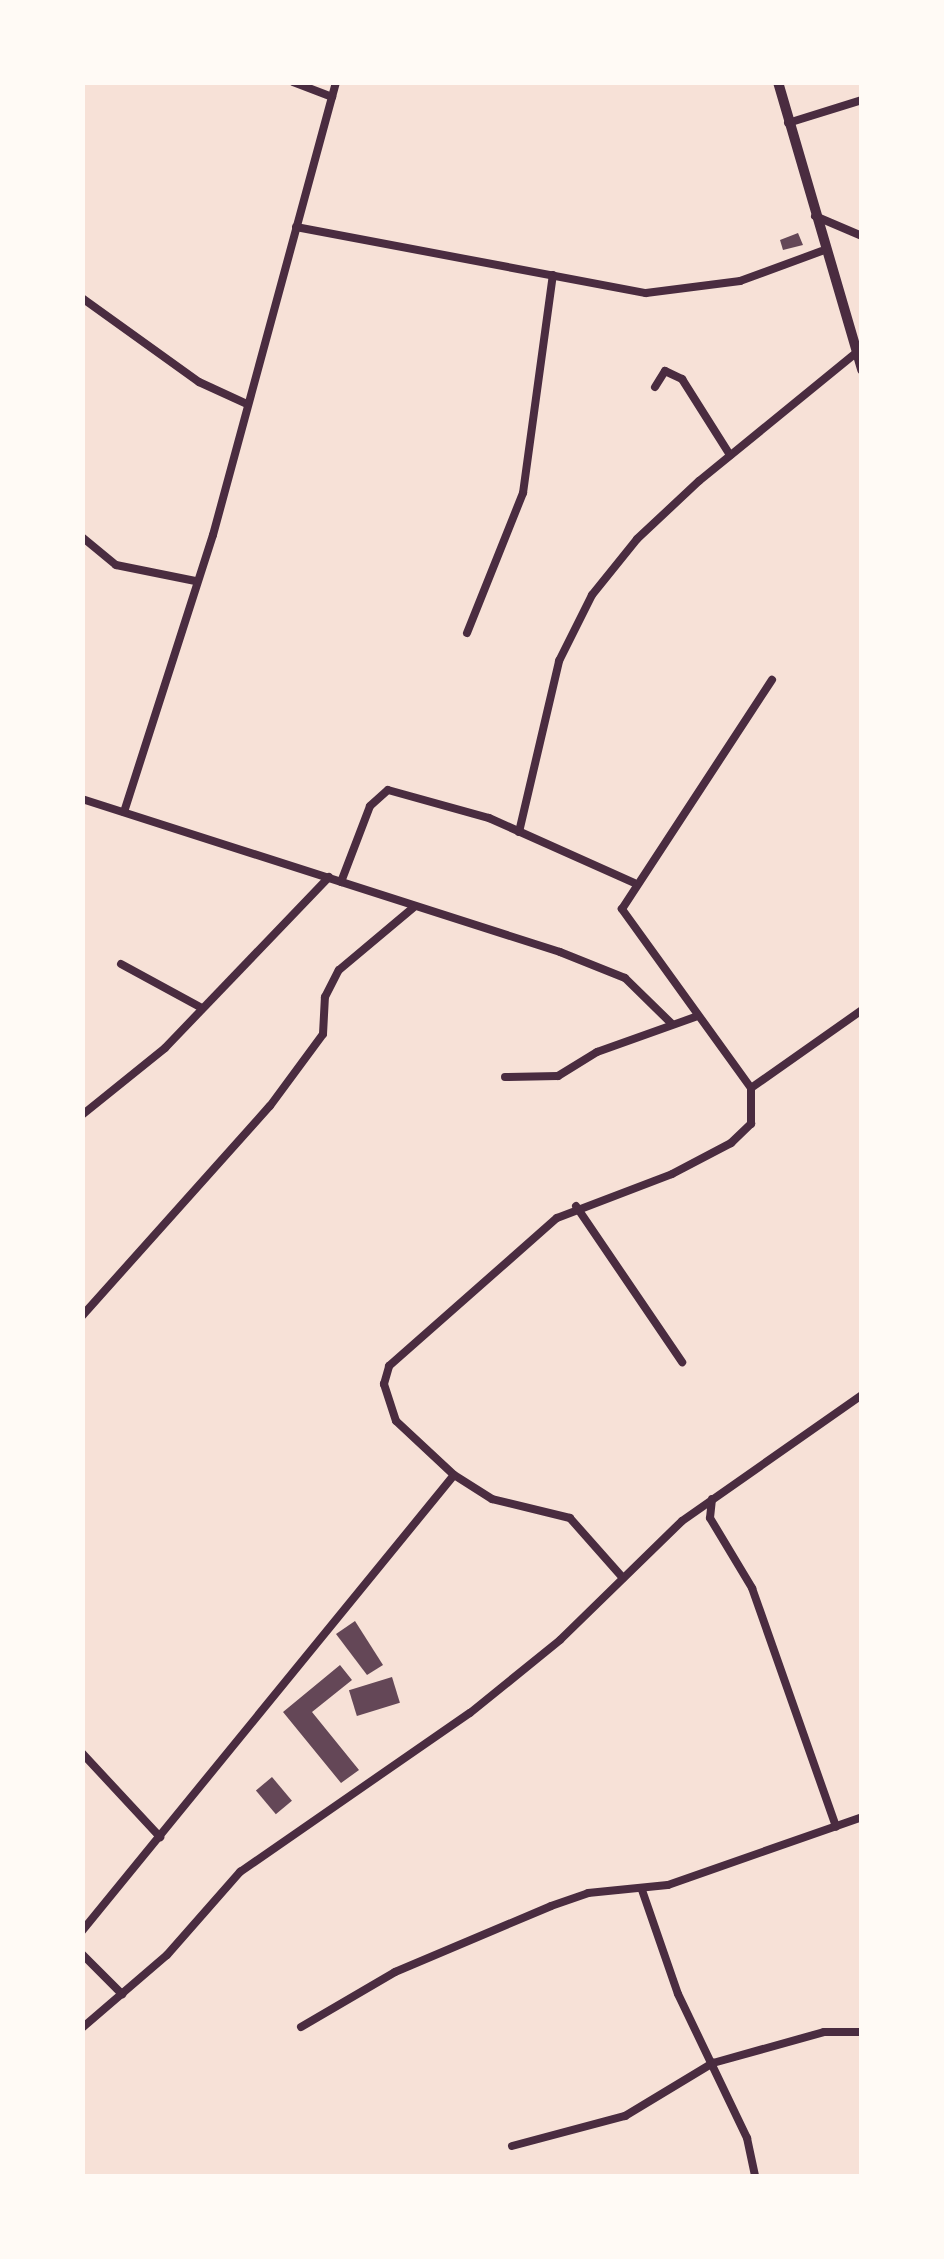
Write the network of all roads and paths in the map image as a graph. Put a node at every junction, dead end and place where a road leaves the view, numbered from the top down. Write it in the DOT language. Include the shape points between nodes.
graph roads {
  1 [pos="294,82"];
  2 [pos="336,82"];
  3 [pos="778,82"];
  4 [pos="332,98"];
  5 [pos="862,100"];
  6 [pos="788,123"];
  7 [pos="813,215"];
  8 [pos="296,227"];
  9 [pos="862,236"];
  10 [pos="822,251"];
  11 [pos="553,275"];
  12 [pos="82,298"];
  13 [pos="856,353"];
  14 [pos="862,370"];
  15 [pos="655,387"];
  16 [pos="247,404"];
  17 [pos="730,455"];
  18 [pos="82,537"];
  19 [pos="195,581"];
  20 [pos="466,634"];
  21 [pos="772,680"];
  22 [pos="82,799"];
  23 [pos="124,812"];
  24 [pos="520,832"];
  25 [pos="329,877"];
  26 [pos="341,882"];
  27 [pos="634,882"];
  28 [pos="413,908"];
  29 [pos="121,964"];
  30 [pos="202,1008"];
  31 [pos="862,1010"];
  32 [pos="698,1016"];
  33 [pos="672,1024"];
  34 [pos="505,1077"];
  35 [pos="751,1088"];
  36 [pos="82,1115"];
  37 [pos="576,1206"];
  38 [pos="82,1316"];
  39 [pos="682,1362"];
  40 [pos="862,1395"];
  41 [pos="454,1475"];
  42 [pos="712,1500"];
  43 [pos="623,1578"];
  44 [pos="82,1754"];
  45 [pos="862,1817"];
  46 [pos="836,1827"];
  47 [pos="160,1837"];
  48 [pos="642,1890"];
  49 [pos="82,1932"];
  50 [pos="82,1954"];
  51 [pos="122,1994"];
  52 [pos="301,2027"];
  53 [pos="82,2028"];
  54 [pos="862,2032"];
  55 [pos="713,2063"];
  56 [pos="512,2146"];
  57 [pos="754,2176"];
  1 -- 4 [label="street"];
  2 -- 4 [label="street"];
  3 -- 6 [label="main road"];
  4 -- 8 [label="street"];
  5 -- 6 [label="street"];
  6 -- 7 [label="main road"];
  7 -- 9 [label="street"];
  7 -- 10 [label="main road"];
  8 -- 11 [label="street"];
  8 -- 16 [label="street"];
  10 -- 11 [label="street" via="685,292 646,293"];
  10 -- 13 [label="main road"];
  11 -- 20 [label="street" via="523,492"];
  12 -- 16 [label="street" via="200,382"];
  13 -- 14 [label="main road"];
  13 -- 17 [label="street"];
  15 -- 17 [label="street" via="665,371 682,379"];
  16 -- 19 [label="street"];
  17 -- 24 [label="street" via="637,538 592,596 559,660"];
  18 -- 19 [label="street" via="116,564"];
  19 -- 23 [label="street"];
  21 -- 27 [label="street"];
  22 -- 23 [label="street"];
  23 -- 25 [label="street"];
  24 -- 26 [label="street" via="388,790 370,806"];
  24 -- 27 [label="street"];
  25 -- 26 [label="street"];
  25 -- 30 [label="street"];
  26 -- 28 [label="street"];
  27 -- 32 [label="street" via="623,898 627,920"];
  28 -- 33 [label="street" via="624,978"];
  28 -- 38 [label="street" via="339,970 325,997 322,1034 270,1106"];
  29 -- 30 [label="street"];
  30 -- 36 [label="street"];
  31 -- 35 [label="street"];
  32 -- 33 [label="street"];
  32 -- 35 [label="street"];
  33 -- 34 [label="street" via="597,1052 558,1076"];
  35 -- 37 [label="street" via="751,1124 732,1143 672,1174"];
  37 -- 39 [label="street"];
  37 -- 41 [label="street" via="390,1366 384,1384 396,1421"];
  40 -- 42 [label="street"];
  41 -- 43 [label="street" via="492,1499 570,1518"];
  41 -- 47 [label="street"];
  42 -- 43 [label="street"];
  42 -- 46 [label="street" via="710,1518 752,1588"];
  43 -- 51 [label="street" via="560,1640 470,1712 240,1872"];
  44 -- 47 [label="street"];
  45 -- 46 [label="street"];
  46 -- 48 [label="street"];
  47 -- 49 [label="street"];
  48 -- 52 [label="street" via="600,1891 551,1906 395,1972"];
  48 -- 55 [label="street" via="678,1994"];
  50 -- 51 [label="street"];
  51 -- 53 [label="street"];
  54 -- 55 [label="street" via="824,2032"];
  55 -- 56 [label="street" via="625,2116"];
  55 -- 57 [label="street" via="747,2138"];
}
